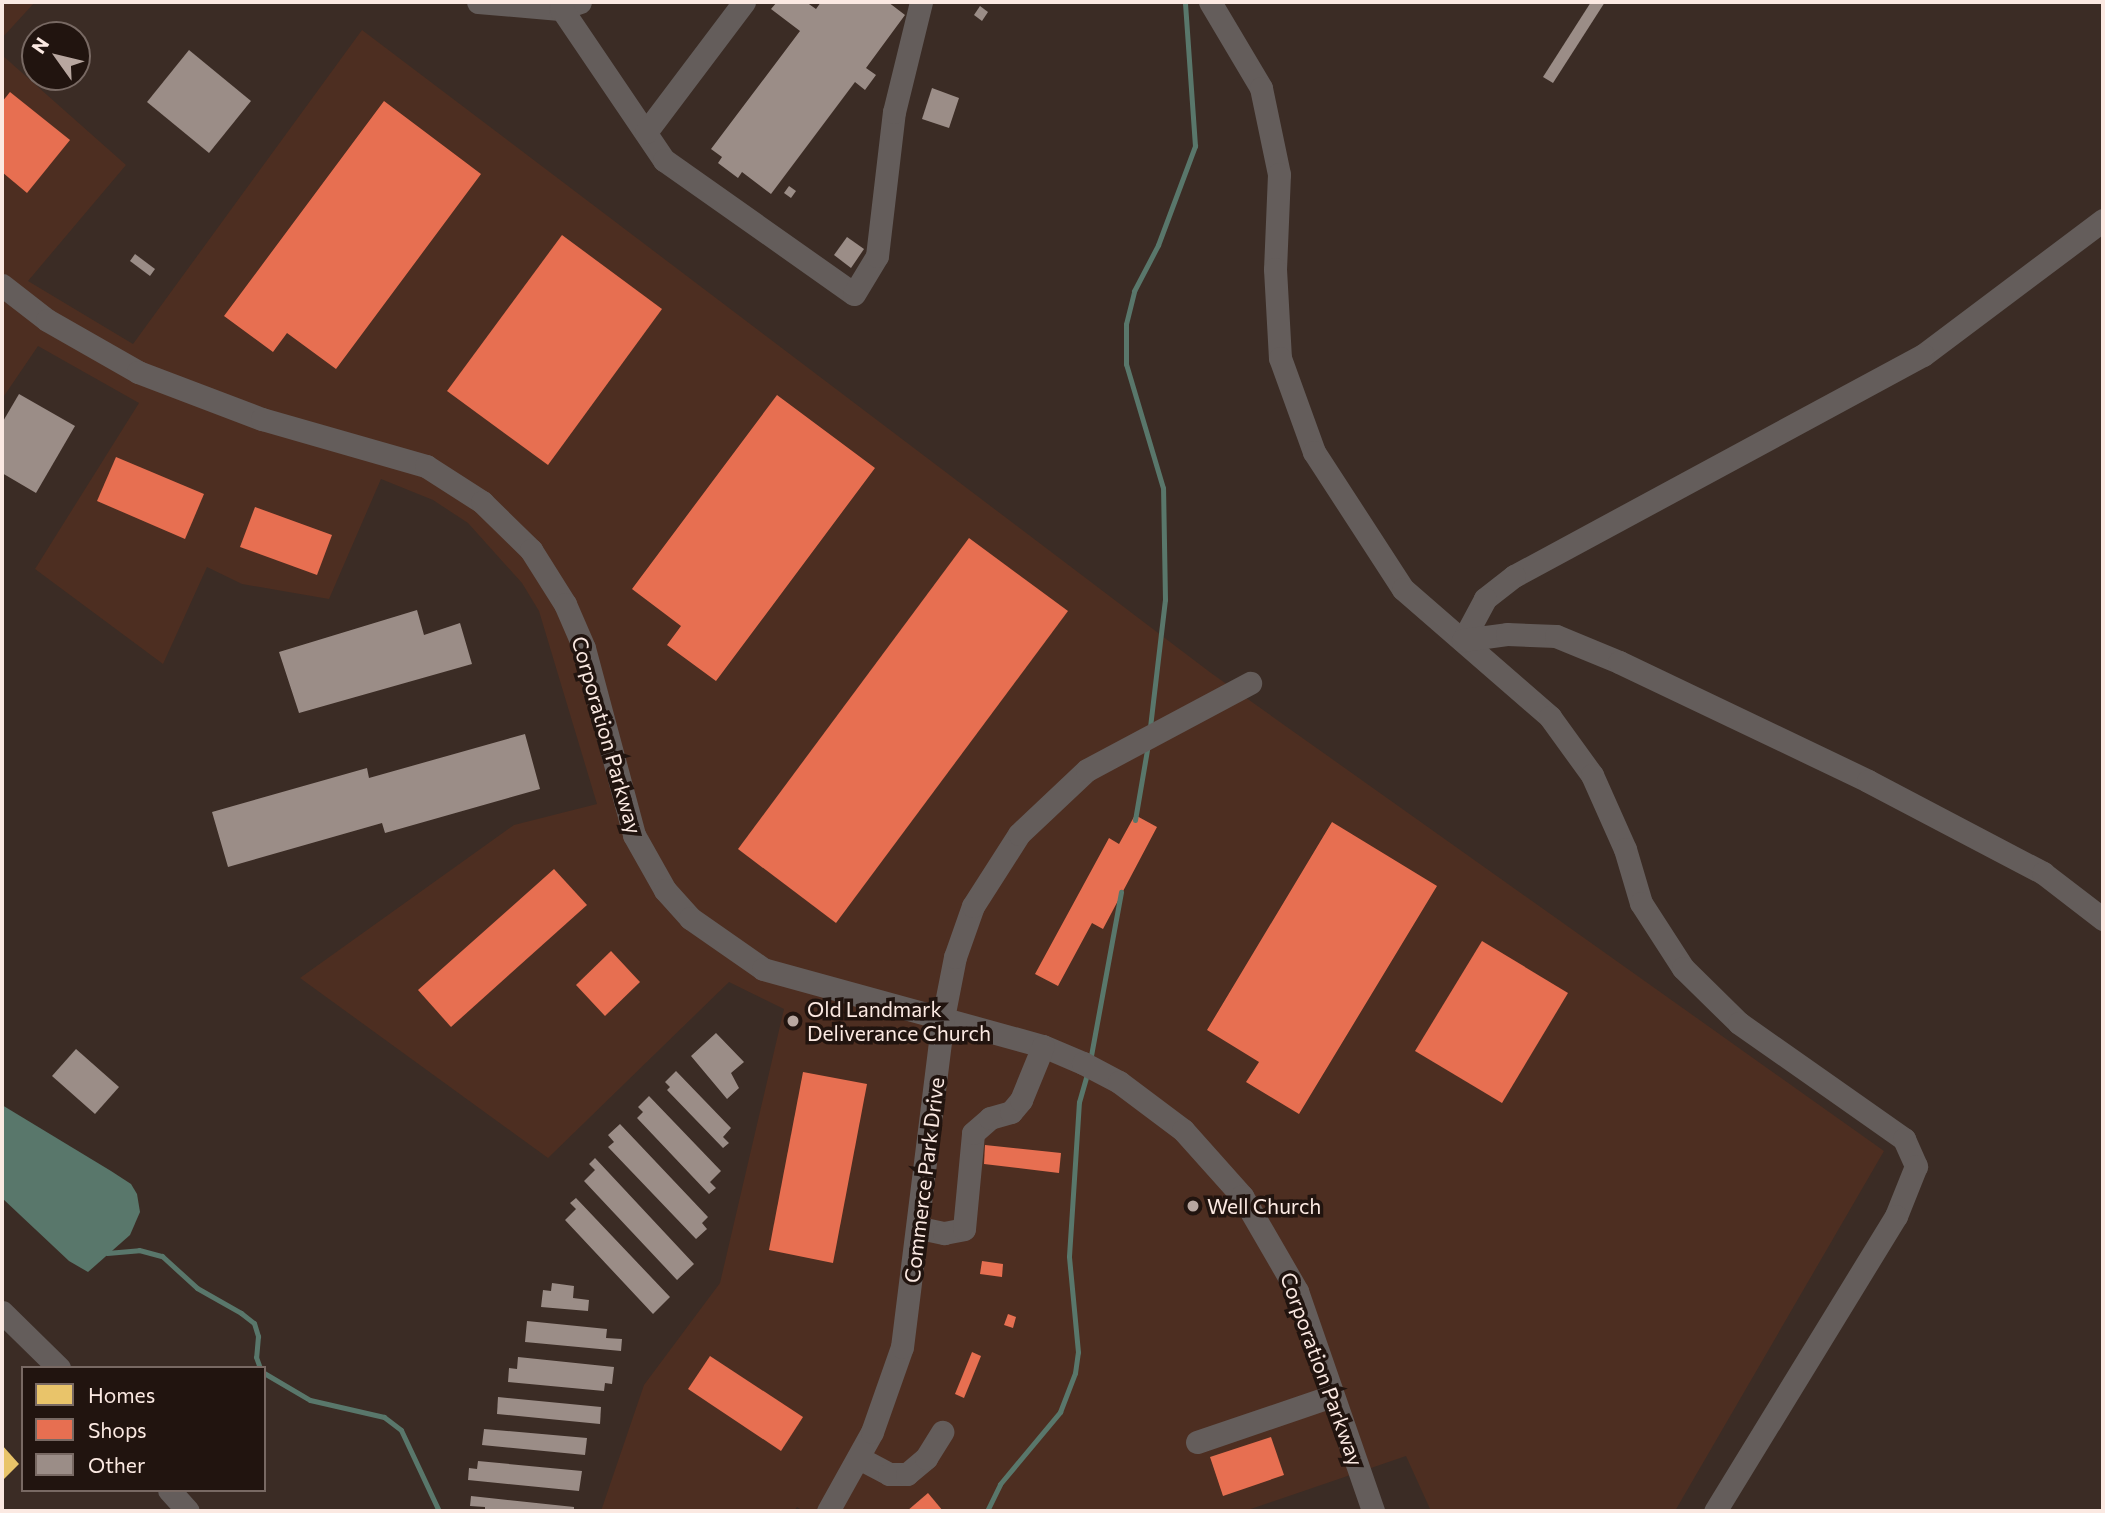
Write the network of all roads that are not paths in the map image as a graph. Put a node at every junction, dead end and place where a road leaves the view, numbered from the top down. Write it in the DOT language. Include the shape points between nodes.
graph roads {
  1 [pos="478,2"];
  2 [pos="744,2"];
  3 [pos="921,2"];
  4 [pos="1210,2"];
  5 [pos="571,5"];
  6 [pos="646,132"];
  7 [pos="2103,220"];
  8 [pos="2,285"];
  9 [pos="1463,640"];
  10 [pos="1250,683"];
  11 [pos="2103,919"];
  12 [pos="943,1018"];
  13 [pos="1043,1046"];
  14 [pos="920,1228"];
  15 [pos="2,1312"];
  16 [pos="57,1366"];
  17 [pos="1332,1396"];
  18 [pos="942,1432"];
  19 [pos="1197,1442"];
  20 [pos="859,1458"];
  21 [pos="171,1492"];
  22 [pos="188,1511"];
  23 [pos="828,1511"];
  24 [pos="1373,1511"];
  25 [pos="1714,1511"];
  1 -- 5 [label="street"];
  2 -- 6 [label="street"];
  3 -- 6 [label="street" via="894,112 877,256 854,294 664,160"];
  4 -- 9 [label="street" via="1261,88 1279,174 1275,269 1280,358 1314,452 1403,589"];
  5 -- 6 [label="street"];
  7 -- 9 [label="street" via="1923,355 1514,576 1485,599"];
  8 -- 12 [label="street, Corporation Parkway" via="47,320 138,372 262,419 426,466 482,502 531,550 565,604 584,649 634,835 665,890 690,918 763,969"];
  9 -- 11 [label="street" via="1507,634 1556,636 1619,662 1868,781 2043,873"];
  9 -- 25 [label="street" via="1550,717 1592,775 1625,849 1642,902 1683,968 1739,1023 1904,1139 1916,1166 1896,1216"];
  10 -- 12 [label="street, Commerce Park Drive" via="1087,770 1037,814 992,872 973,906 955,957"];
  12 -- 13 [label="street, Corporation Parkway"];
  12 -- 14 [label="street, Commerce Park Drive"];
  13 -- 14 [label="street" via="1021,1100 1011,1112 990,1118 973,1133 964,1228 944,1233"];
  13 -- 17 [label="street, Corporation Parkway" via="1119,1082 1183,1130 1217,1164 1271,1238 1292,1280"];
  14 -- 20 [label="street, Commerce Park Drive" via="902,1347 890,1388"];
  15 -- 16 [label="street"];
  17 -- 19 [label="street"];
  17 -- 24 [label="street, Corporation Parkway"];
  18 -- 20 [label="street" via="926,1458 907,1474 889,1474"];
  20 -- 23 [label="street, Commerce Park Drive"];
  21 -- 22 [label="street"];
}
